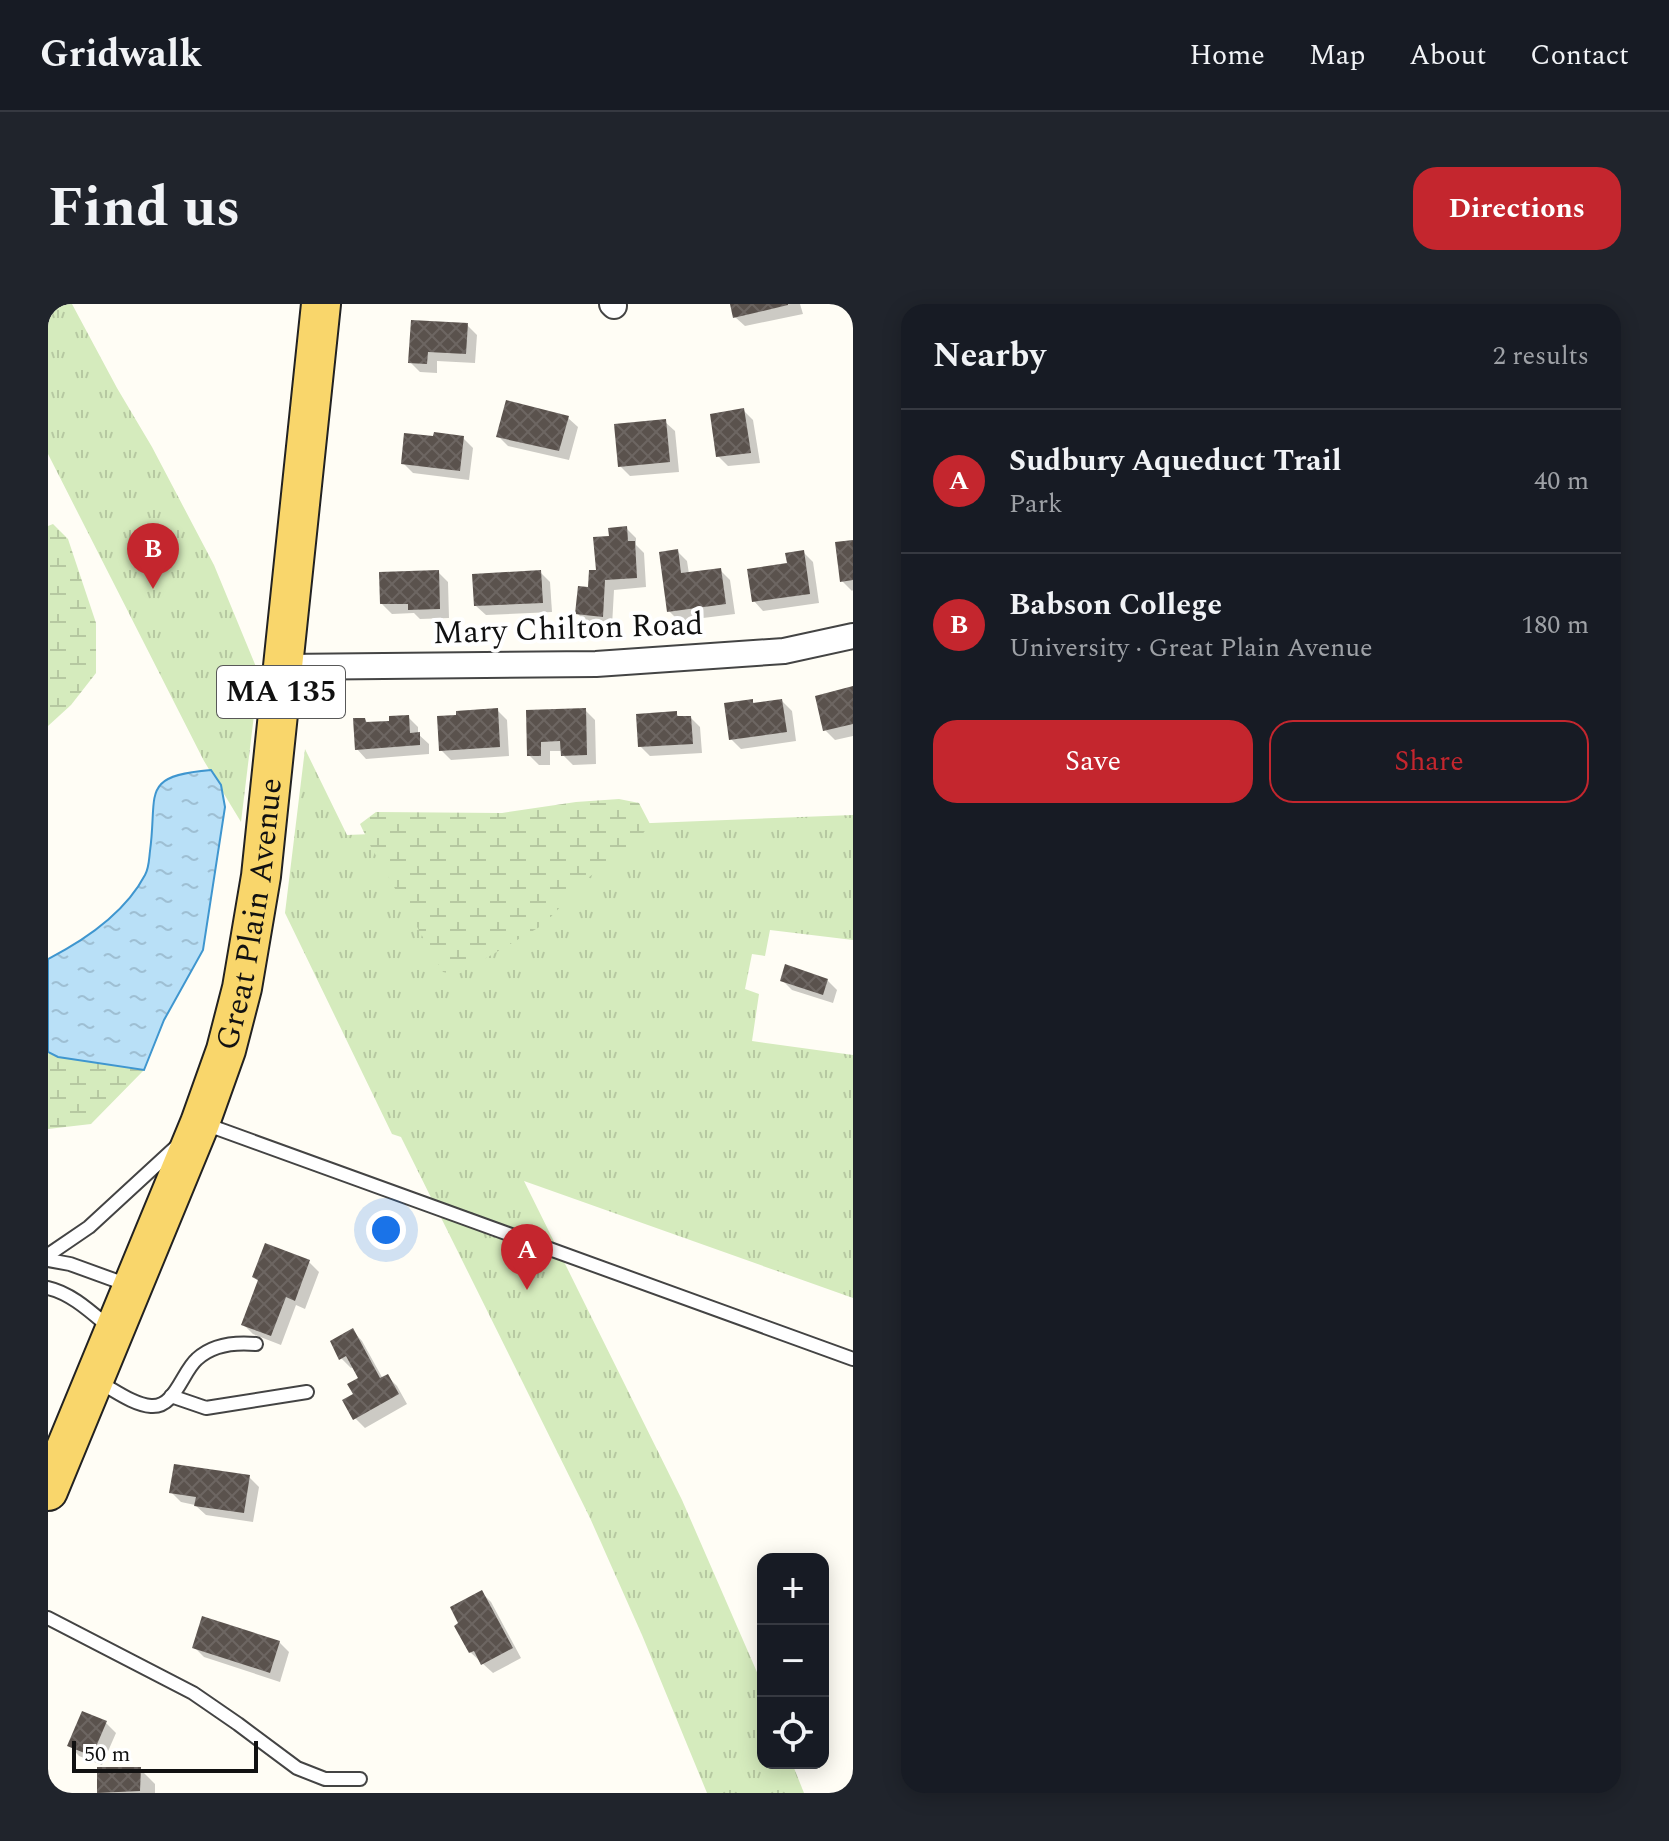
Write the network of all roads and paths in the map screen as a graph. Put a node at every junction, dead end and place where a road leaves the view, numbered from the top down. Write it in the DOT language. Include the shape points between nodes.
graph roads {
  1 [pos="321,304"];
  2 [pos="853,636"];
  3 [pos="283,667"];
  4 [pos="200,1123"];
  5 [pos="48,1258"];
  6 [pos="131,1286"];
  7 [pos="48,1288"];
  8 [pos="112,1330"];
  9 [pos="256,1344"];
  10 [pos="853,1359"];
  11 [pos="93,1379"];
  12 [pos="307,1392"];
  13 [pos="171,1396"];
  14 [pos="48,1491"];
  15 [pos="48,1618"];
  16 [pos="360,1779"];
  1 -- 3 [label="main road, Great Plain Avenue / MA 135"];
  2 -- 3 [label="street, Mary Chilton Road" via="784,651 596,664"];
  3 -- 4 [label="main road, Great Plain Avenue / MA 135" via="250,951 234,1024"];
  4 -- 5 [label="lane" via="89,1227"];
  4 -- 6 [label="main road, Great Plain Avenue / MA 135"];
  4 -- 10 [label="lane"];
  5 -- 6 [label="lane"];
  6 -- 8 [label="main road, Great Plain Avenue / MA 135"];
  7 -- 8 [label="lane" via="83,1305"];
  8 -- 11 [label="main road, Great Plain Avenue / MA 135"];
  9 -- 13 [label="lane" via="228,1344 206,1352"];
  11 -- 13 [label="lane" via="144,1405 156,1406"];
  11 -- 14 [label="main road, Great Plain Avenue / MA 135"];
  12 -- 13 [label="lane" via="206,1408"];
  15 -- 16 [label="lane" via="193,1693 297,1768 325,1779"];
}
